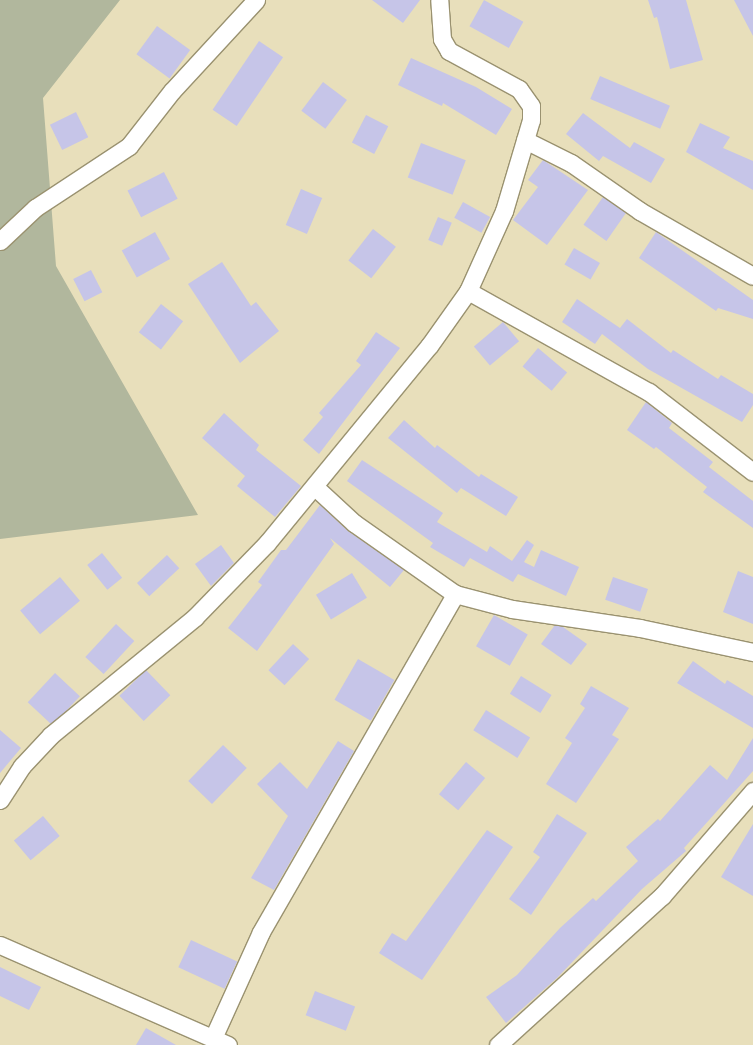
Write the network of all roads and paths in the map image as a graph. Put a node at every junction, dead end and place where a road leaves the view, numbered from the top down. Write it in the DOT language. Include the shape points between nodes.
graph roads {
  1 [pos="256,0"];
  2 [pos="438,0"];
  3 [pos="525,140"];
  4 [pos="0,241"];
  5 [pos="753,276"];
  6 [pos="468,291"];
  7 [pos="753,472"];
  8 [pos="315,487"];
  9 [pos="455,594"];
  10 [pos="753,652"];
  11 [pos="753,791"];
  12 [pos="0,800"];
  13 [pos="0,945"];
  14 [pos="220,1041"];
  15 [pos="498,1045"];
  1 -- 4 [label="street" via="172,91 129,146 35,208"];
  2 -- 3 [label="street" via="442,39 449,51 527,96 532,114"];
  3 -- 5 [label="street" via="571,163 640,210"];
  3 -- 6 [label="street" via="504,211"];
  6 -- 7 [label="street" via="649,392"];
  6 -- 8 [label="street" via="424,352"];
  8 -- 9 [label="street" via="354,523"];
  8 -- 12 [label="street" via="267,543 195,617 51,735 22,766"];
  9 -- 10 [label="street" via="512,610 640,628"];
  9 -- 14 [label="street" via="261,932"];
  11 -- 15 [label="street" via="662,896"];
  13 -- 14 [label="street"];
}
